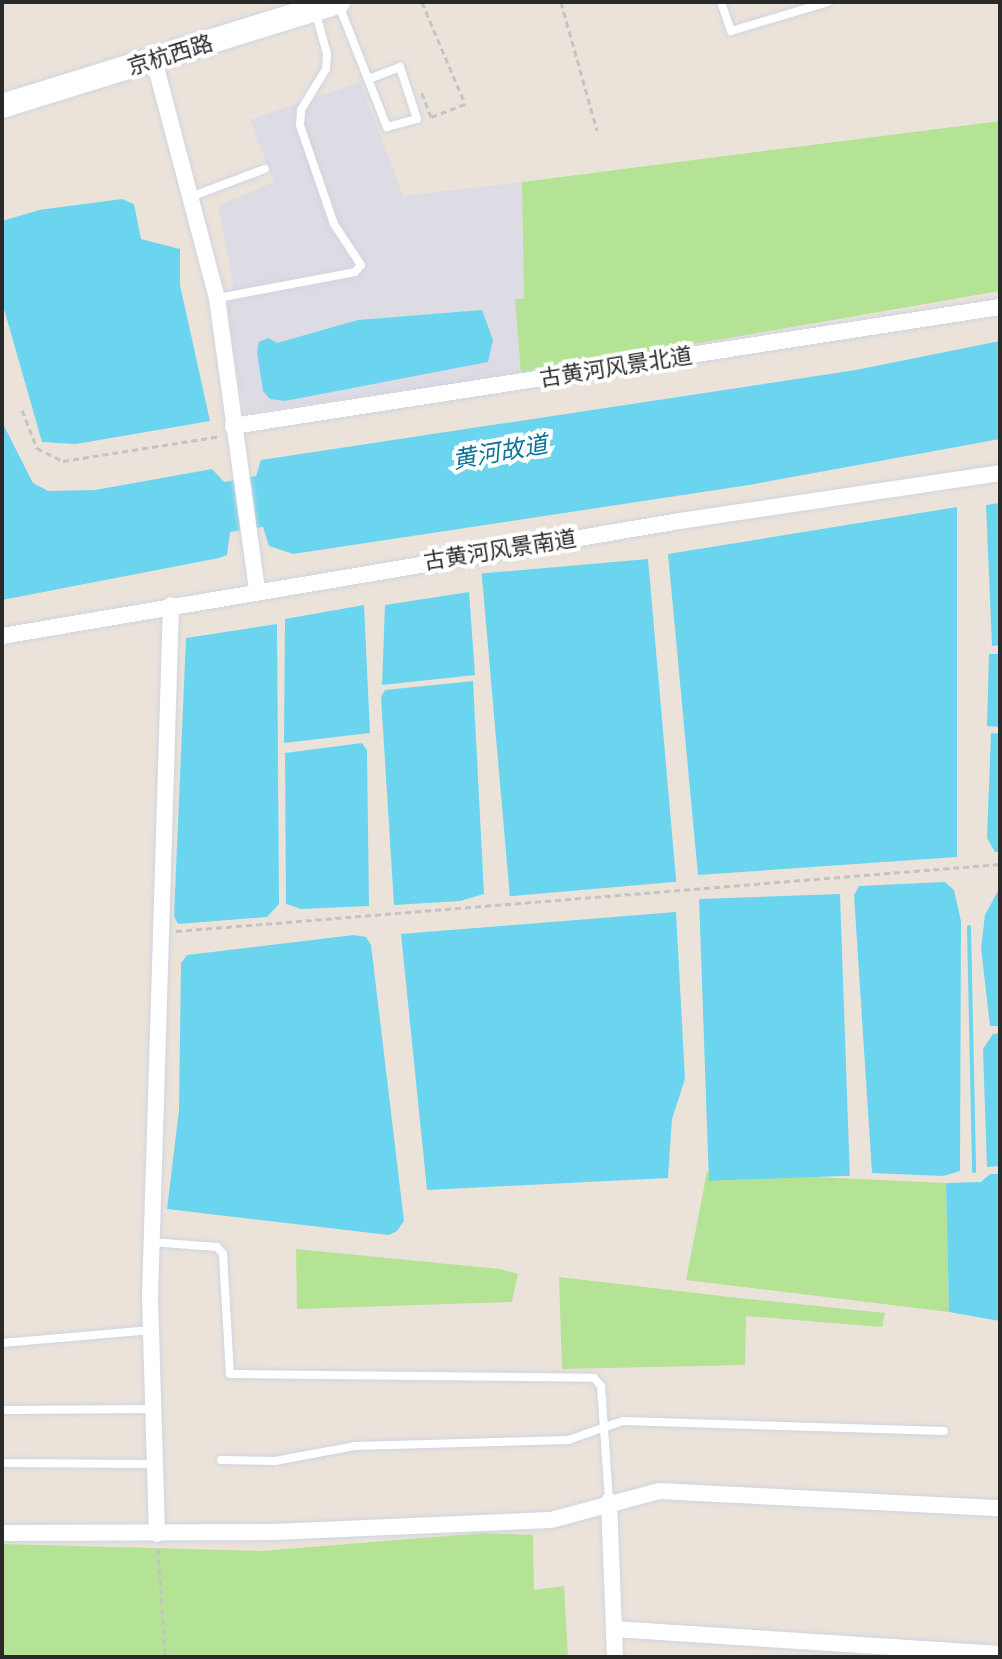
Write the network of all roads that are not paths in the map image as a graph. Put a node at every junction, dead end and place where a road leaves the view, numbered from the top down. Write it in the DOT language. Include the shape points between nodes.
graph roads {
  1 [pos="721,2"];
  2 [pos="828,2"];
  3 [pos="330,4"];
  4 [pos="154,60"];
  5 [pos="368,79"];
  6 [pos="2,106"];
  7 [pos="265,169"];
  8 [pos="190,197"];
  9 [pos="217,298"];
  10 [pos="1000,307"];
  11 [pos="234,433"];
  12 [pos="1000,473"];
  13 [pos="257,590"];
  14 [pos="171,605"];
  15 [pos="2,636"];
  16 [pos="151,1242"];
  17 [pos="151,1330"];
  18 [pos="2,1343"];
  19 [pos="153,1409"];
  20 [pos="2,1410"];
  21 [pos="601,1430"];
  22 [pos="944,1431"];
  23 [pos="221,1460"];
  24 [pos="2,1463"];
  25 [pos="155,1464"];
  26 [pos="609,1501"];
  27 [pos="1000,1508"];
  28 [pos="2,1533"];
  29 [pos="157,1534"];
  30 [pos="614,1629"];
  31 [pos="1000,1654"];
  32 [pos="615,1657"];
  1 -- 2 [label="lane" via="731,31"];
  3 -- 4 [label="main road, 京杭西路"];
  3 -- 5 [label="lane"];
  3 -- 9 [label="lane" via="326,69 301,110 300,125 334,224 361,265 355,272"];
  4 -- 6 [label="main road, 京杭西路"];
  4 -- 8 [label="street"];
  5 -- 5 [label="lane" via="387,127 417,119 400,67"];
  7 -- 8 [label="lane"];
  8 -- 9 [label="street"];
  9 -- 11 [label="street"];
  10 -- 11 [label="street, 古黄河风景北道"];
  11 -- 13 [label="street"];
  12 -- 13 [label="street, 古黄河风景南道"];
  13 -- 14 [label="street, 古黄河风景南道"];
  14 -- 15 [label="street, 古黄河风景南道"];
  14 -- 16 [label="street"];
  16 -- 17 [label="street"];
  16 -- 21 [label="lane" via="217,1247 223,1254 230,1374 585,1376 601,1386"];
  17 -- 18 [label="lane"];
  17 -- 19 [label="street"];
  19 -- 20 [label="lane"];
  19 -- 25 [label="street"];
  21 -- 22 [label="lane" via="623,1421"];
  21 -- 23 [label="lane" via="568,1440 355,1446 275,1461"];
  21 -- 26 [label="lane"];
  24 -- 25 [label="lane"];
  25 -- 29 [label="street"];
  26 -- 27 [label="street" via="659,1491"];
  26 -- 29 [label="street" via="551,1520"];
  26 -- 30 [label="street"];
  28 -- 29 [label="street"];
  30 -- 31 [label="street"];
  30 -- 32 [label="street"];
}
